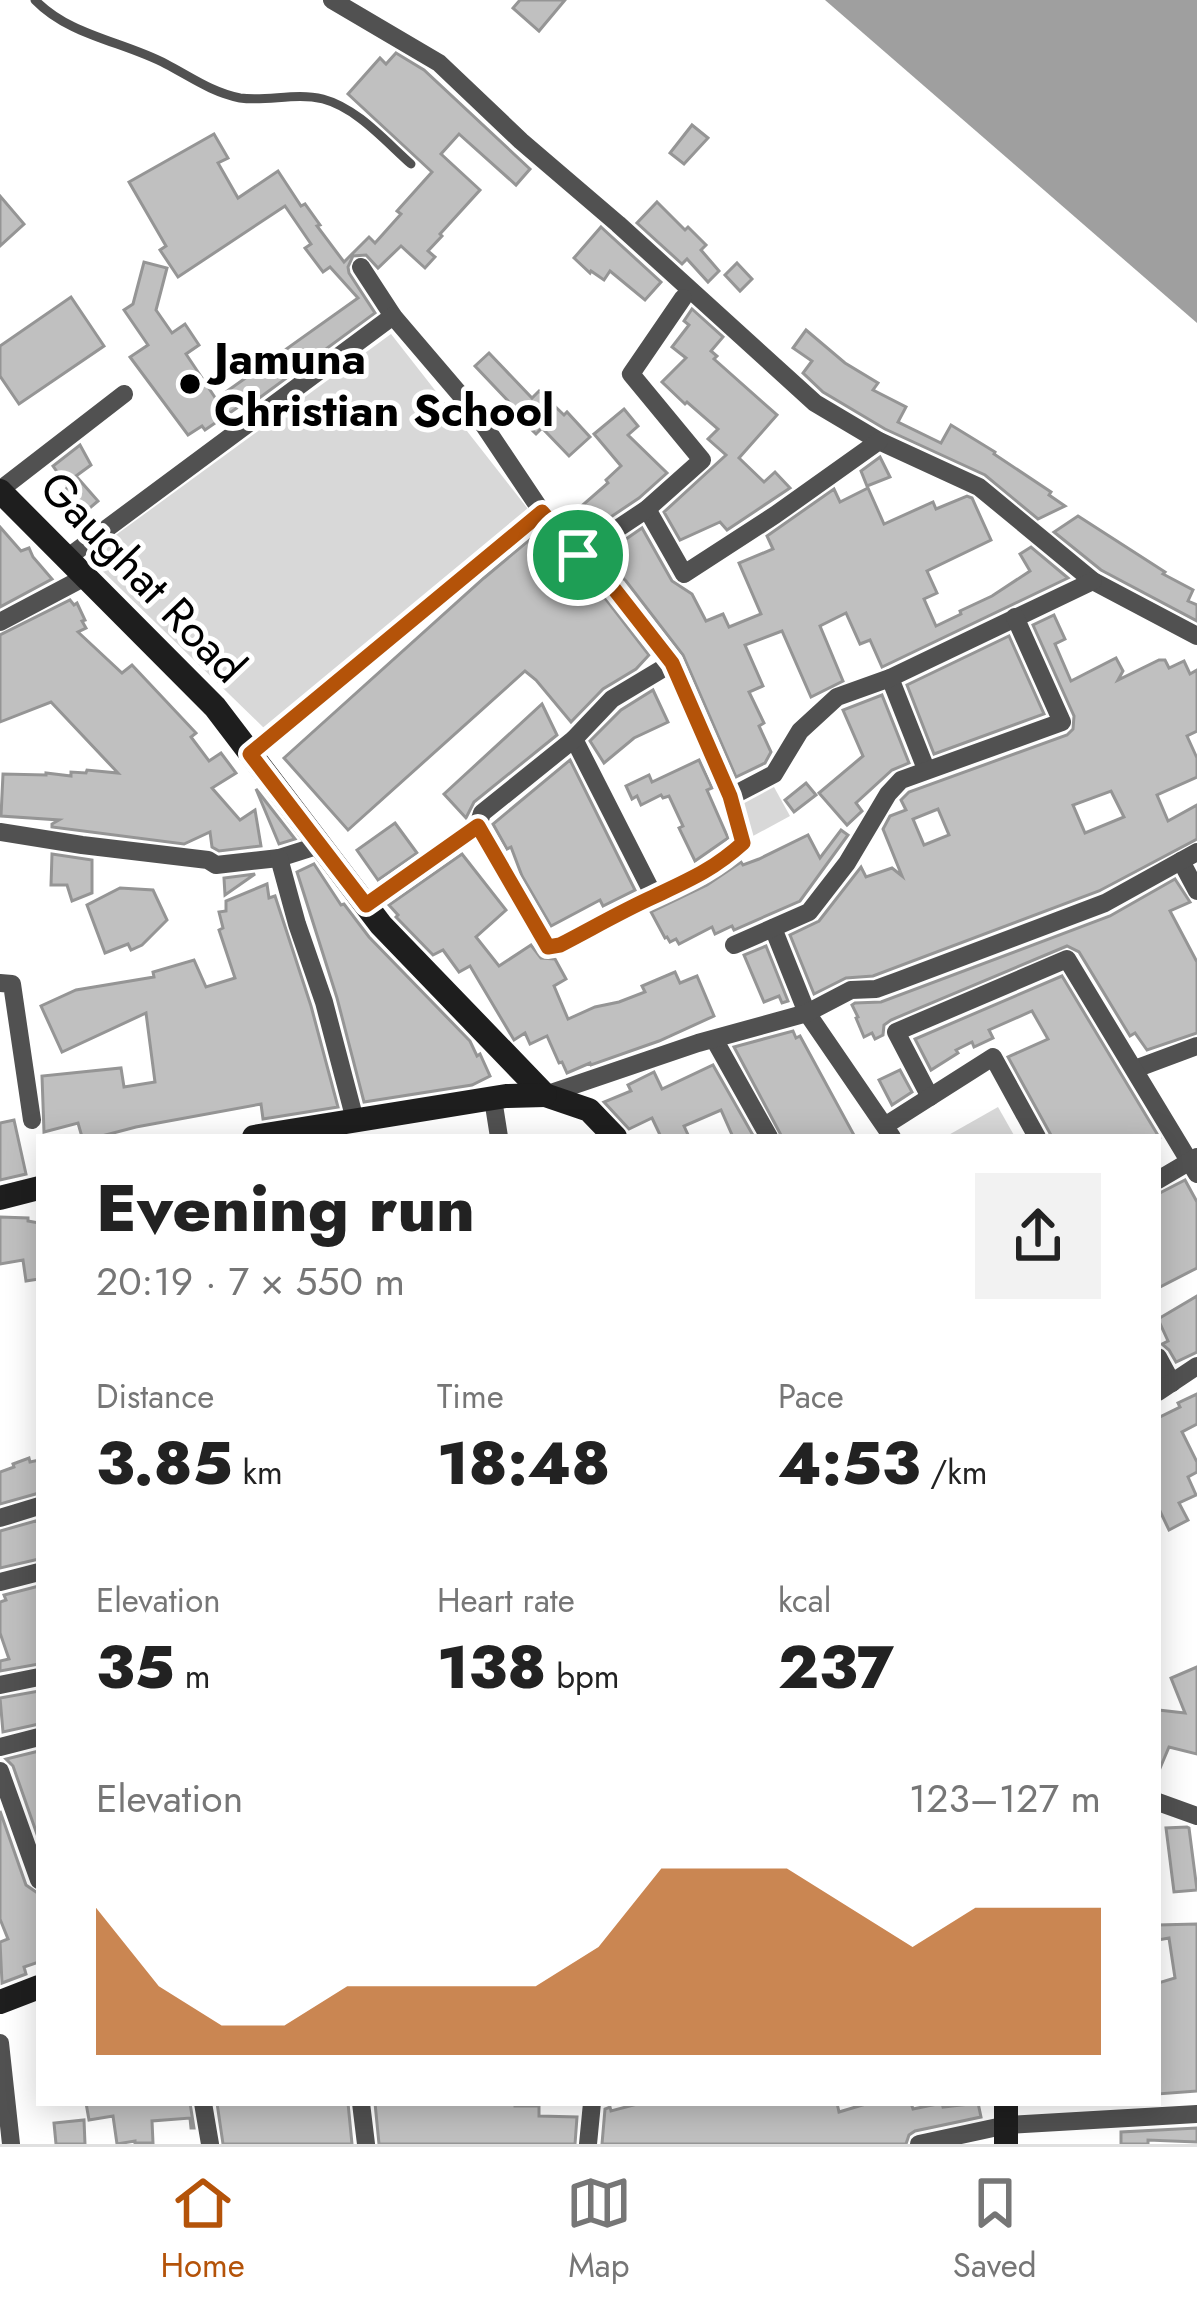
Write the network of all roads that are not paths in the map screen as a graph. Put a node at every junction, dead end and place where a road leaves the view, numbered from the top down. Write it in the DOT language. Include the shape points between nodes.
graph roads {
  1 [pos="34,0"];
  2 [pos="332,0"];
  3 [pos="411,164"];
  4 [pos="361,268"];
  5 [pos="683,298"];
  6 [pos="393,316"];
  7 [pos="124,394"];
  8 [pos="879,441"];
  9 [pos="0,490"];
  10 [pos="647,509"];
  11 [pos="542,512"];
  12 [pos="578,555"];
  13 [pos="67,558"];
  14 [pos="86,577"];
  15 [pos="1094,581"];
  16 [pos="1015,616"];
  17 [pos="0,622"];
  18 [pos="1197,636"];
  19 [pos="672,663"];
  20 [pos="890,677"];
  21 [pos="574,739"];
  22 [pos="250,754"];
  23 [pos="926,769"];
  24 [pos="730,796"];
  25 [pos="478,826"];
  26 [pos="0,832"];
  27 [pos="320,845"];
  28 [pos="1189,856"];
  29 [pos="279,858"];
  30 [pos="1197,891"];
  31 [pos="654,896"];
  32 [pos="366,905"];
  33 [pos="772,928"];
  34 [pos="734,945"];
  35 [pos="0,983"];
  36 [pos="807,1013"];
  37 [pos="714,1039"];
  38 [pos="1197,1046"];
  39 [pos="1135,1069"];
  40 [pos="545,1096"];
  41 [pos="930,1097"];
  42 [pos="493,1099"];
  43 [pos="32,1120"];
  44 [pos="356,1120"];
  45 [pos="889,1131"];
  46 [pos="315,1132"];
  47 [pos="499,1134"];
  48 [pos="612,1134"];
  49 [pos="767,1134"];
  50 [pos="1035,1134"];
  51 [pos="1195,1164"];
  52 [pos="1161,1179"];
  53 [pos="36,1189"];
  54 [pos="0,1198"];
  55 [pos="1197,1366"];
  56 [pos="1165,1387"];
  57 [pos="36,1507"];
  58 [pos="0,1519"];
  59 [pos="36,1573"];
  60 [pos="0,1582"];
  61 [pos="36,1678"];
  62 [pos="0,1685"];
  63 [pos="36,1738"];
  64 [pos="0,1747"];
  65 [pos="0,1771"];
  66 [pos="1161,1803"];
  67 [pos="1197,1816"];
  68 [pos="36,1872"];
  69 [pos="36,1988"];
  70 [pos="0,2002"];
  71 [pos="0,2043"];
  72 [pos="204,2106"];
  73 [pos="361,2106"];
  74 [pos="593,2106"];
  75 [pos="1197,2114"];
  76 [pos="1006,2124"];
  77 [pos="11,2144"];
  78 [pos="210,2144"];
  79 [pos="366,2144"];
  80 [pos="588,2144"];
  81 [pos="919,2144"];
  1 -- 3 [label="lane" via="59,22 220,94 326,99"];
  2 -- 8 [label="street" via="439,63 815,403"];
  4 -- 6 [label="street"];
  5 -- 10 [label="street" via="632,374 702,460"];
  6 -- 11 [label="street" via="475,412"];
  6 -- 13 [label="street"];
  7 -- 9 [label="street"];
  8 -- 10 [label="street" via="684,574"];
  8 -- 15 [label="street" via="979,487"];
  9 -- 13 [label="main road, Gaughat Road"];
  10 -- 12 [label="street"];
  11 -- 12 [label="street"];
  11 -- 22 [label="street"];
  12 -- 19 [label="street"];
  13 -- 14 [label="main road, Gaughat Road"];
  14 -- 17 [label="street"];
  14 -- 22 [label="main road, Gaughat Road" via="215,707"];
  15 -- 16 [label="street"];
  15 -- 18 [label="street"];
  16 -- 20 [label="street"];
  16 -- 23 [label="street" via="1062,722"];
  19 -- 21 [label="street" via="612,699"];
  19 -- 24 [label="street"];
  20 -- 23 [label="street"];
  20 -- 24 [label="street" via="837,697 800,731 774,774"];
  21 -- 25 [label="street" via="482,813"];
  21 -- 31 [label="street"];
  22 -- 27 [label="main road, Gaughat Road"];
  23 -- 33 [label="street" via="888,794 809,912"];
  24 -- 31 [label="street" via="743,843 718,865"];
  25 -- 31 [label="street" via="548,947"];
  25 -- 32 [label="street"];
  26 -- 29 [label="street" via="216,865"];
  27 -- 29 [label="street"];
  27 -- 32 [label="main road, Gaughat Road"];
  28 -- 30 [label="street"];
  28 -- 36 [label="street" via="1106,903 876,989 851,990"];
  29 -- 44 [label="street"];
  32 -- 40 [label="main road, Gaughat Road"];
  33 -- 34 [label="street"];
  33 -- 36 [label="street"];
  35 -- 43 [label="street" via="12,984"];
  36 -- 37 [label="street"];
  36 -- 45 [label="street"];
  37 -- 40 [label="street"];
  37 -- 49 [label="street"];
  38 -- 39 [label="street"];
  39 -- 41 [label="street" via="1067,959 896,1032"];
  39 -- 51 [label="street"];
  40 -- 42 [label="main road"];
  40 -- 48 [label="main road, Gaughat Road" via="590,1111"];
  41 -- 45 [label="street"];
  41 -- 50 [label="street" via="993,1057"];
  42 -- 44 [label="main road"];
  42 -- 47 [label="street"];
  44 -- 46 [label="main road"];
  51 -- 52 [label="street"];
  53 -- 54 [label="main road"];
  55 -- 56 [label="street"];
  57 -- 58 [label="street"];
  59 -- 60 [label="street"];
  61 -- 62 [label="street"];
  63 -- 64 [label="street"];
  65 -- 68 [label="street"];
  66 -- 67 [label="street"];
  69 -- 70 [label="main road"];
  71 -- 77 [label="street"];
  72 -- 78 [label="street"];
  73 -- 79 [label="street"];
  74 -- 80 [label="street"];
  75 -- 76 [label="street"];
  76 -- 81 [label="street"];
}
